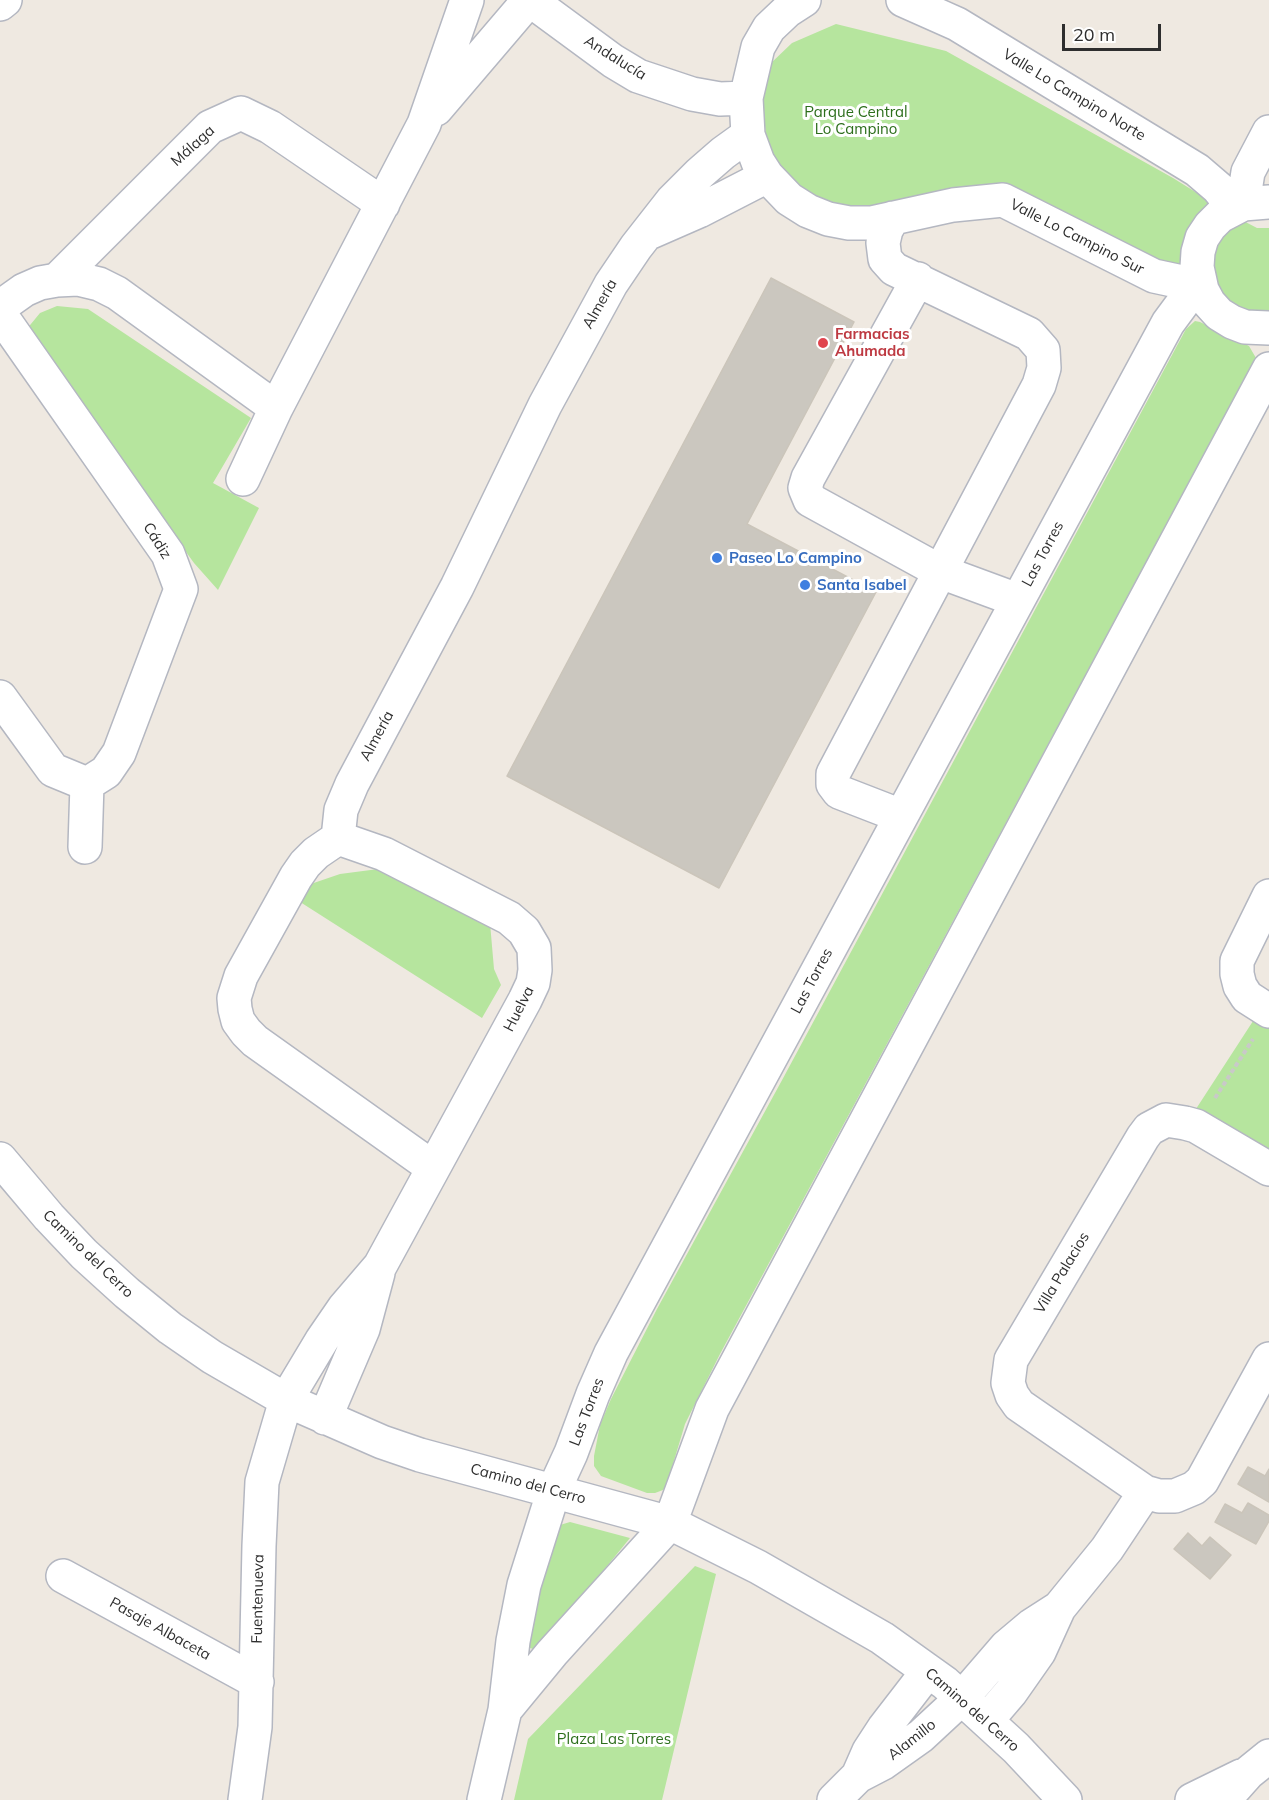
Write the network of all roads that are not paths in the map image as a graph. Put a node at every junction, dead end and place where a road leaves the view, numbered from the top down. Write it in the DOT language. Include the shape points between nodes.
graph roads {
  1 [pos="5,0"];
  2 [pos="467,0"];
  3 [pos="530,0"];
  4 [pos="804,0"];
  5 [pos="903,0"];
  6 [pos="0,4"];
  7 [pos="746,98"];
  8 [pos="424,124"];
  9 [pos="1269,132"];
  10 [pos="748,135"];
  11 [pos="768,176"];
  12 [pos="383,204"];
  13 [pos="1248,204"];
  14 [pos="893,218"];
  15 [pos="649,232"];
  16 [pos="918,279"];
  17 [pos="57,280"];
  18 [pos="1200,286"];
  19 [pos="0,307"];
  20 [pos="0,314"];
  21 [pos="1269,328"];
  22 [pos="1269,369"];
  23 [pos="276,408"];
  24 [pos="243,479"];
  25 [pos="941,572"];
  26 [pos="1017,600"];
  27 [pos="0,697"];
  28 [pos="87,784"];
  29 [pos="901,816"];
  30 [pos="339,838"];
  31 [pos="85,847"];
  32 [pos="1269,896"];
  33 [pos="1263,1021"];
  34 [pos="0,1159"];
  35 [pos="432,1167"];
  36 [pos="1269,1169"];
  37 [pos="380,1266"];
  38 [pos="1269,1359"];
  39 [pos="286,1400"];
  40 [pos="325,1418"];
  41 [pos="554,1490"];
  42 [pos="1145,1492"];
  43 [pos="669,1523"];
  44 [pos="63,1576"];
  45 [pos="1059,1608"];
  46 [pos="928,1671"];
  47 [pos="257,1682"];
  48 [pos="962,1698"];
  49 [pos="505,1710"];
  50 [pos="987,1720"];
  51 [pos="1259,1764"];
  52 [pos="858,1776"];
  53 [pos="245,1800"];
  54 [pos="484,1800"];
  55 [pos="834,1800"];
  56 [pos="1065,1800"];
  57 [pos="1192,1800"];
  58 [pos="1224,1800"];
  1 -- 6 [label="street"];
  2 -- 8 [label="street"];
  3 -- 7 [label="street, Andalucía" via="638,76 692,94"];
  3 -- 8 [label="street"];
  4 -- 7 [label="street" via="769,28 758,47"];
  5 -- 13 [label="street, Valle Lo Campino Norte" via="957,24"];
  7 -- 10 [label="street, Valle Lo Campino Sur"];
  8 -- 12 [label="street"];
  9 -- 13 [label="street" via="1248,172"];
  10 -- 11 [label="street, Valle Lo Campino Sur"];
  10 -- 15 [label="street, Almería" via="700,173"];
  11 -- 14 [label="street, Valle Lo Campino Sur" via="789,199 828,219 871,223"];
  11 -- 15 [label="street, Almería"];
  12 -- 17 [label="street, Málaga" via="270,127 241,113 210,127"];
  12 -- 23 [label="street"];
  13 -- 18 [label="street" via="1220,216 1202,238 1198,252"];
  14 -- 16 [label="street" via="883,243 885,259 894,269"];
  14 -- 18 [label="street, Valle Lo Campino Sur" via="953,205 1003,200 1148,273"];
  15 -- 30 [label="street, Almería" via="623,264 544,405 457,587 345,797"];
  16 -- 25 [label="street" via="1029,334 1043,350 1040,385"];
  16 -- 25 [label="street" via="806,488 810,500"];
  17 -- 19 [label="street" via="24,290"];
  17 -- 23 [label="street" via="78,279 117,292"];
  18 -- 21 [label="street" via="1209,303 1232,322"];
  18 -- 26 [label="street, Las Torres" via="1168,322"];
  20 -- 28 [label="street, Cádiz" via="168,554 182,589 119,753 106,772"];
  22 -- 43 [label="street, Las Torres" via="712,1409"];
  23 -- 24 [label="street"];
  25 -- 26 [label="street"];
  25 -- 29 [label="street" via="833,774 833,784 839,792"];
  26 -- 29 [label="street, Las Torres"];
  27 -- 28 [label="street" via="53,770"];
  28 -- 31 [label="street"];
  29 -- 41 [label="street, Las Torres" via="611,1353"];
  30 -- 35 [label="street" via="305,864 241,976 234,998 238,1021 255,1041"];
  30 -- 35 [label="street, Huelva" via="384,854 509,918 524,931 534,948 533,983"];
  32 -- 33 [label="street" via="1237,961 1240,986"];
  34 -- 39 [label="street, Camino del Cerro" via="84,1254 127,1293 212,1357"];
  35 -- 37 [label="street, Huelva"];
  36 -- 42 [label="street, Villa Palacios" via="1197,1126 1166,1120 1149,1129 1011,1360 1008,1383 1019,1405"];
  37 -- 39 [label="street, Huelva" via="344,1308"];
  37 -- 40 [label="street, Huelva" via="363,1329"];
  38 -- 42 [label="street, Villa Palacios" via="1202,1481 1174,1496"];
  39 -- 40 [label="street, Camino del Cerro"];
  39 -- 47 [label="street, Fuentenueva" via="262,1482"];
  40 -- 41 [label="street, Camino del Cerro" via="420,1455"];
  41 -- 43 [label="street, Camino del Cerro"];
  41 -- 49 [label="street, Las Torres" via="524,1585"];
  42 -- 45 [label="street" via="1107,1549"];
  43 -- 46 [label="street, Camino del Cerro" via="814,1599 882,1638"];
  43 -- 49 [label="street, Las Torres"];
  44 -- 47 [label="street, Pasaje Albaceta"];
  45 -- 48 [label="street" via="1006,1647"];
  45 -- 50 [label="street" via="1040,1652"];
  46 -- 48 [label="street, Camino del Cerro"];
  46 -- 52 [label="street, Alamillo" via="884,1728"];
  47 -- 53 [label="street, Fuentenueva"];
  48 -- 50 [label="street, Camino del Cerro"];
  48 -- 52 [label="street, Alamillo" via="921,1736"];
  49 -- 54 [label="street, Las Torres"];
  50 -- 56 [label="street, Camino del Cerro"];
  51 -- 57 [label="street"];
  51 -- 58 [label="street"];
  52 -- 55 [label="street, Alamillo"];
}
